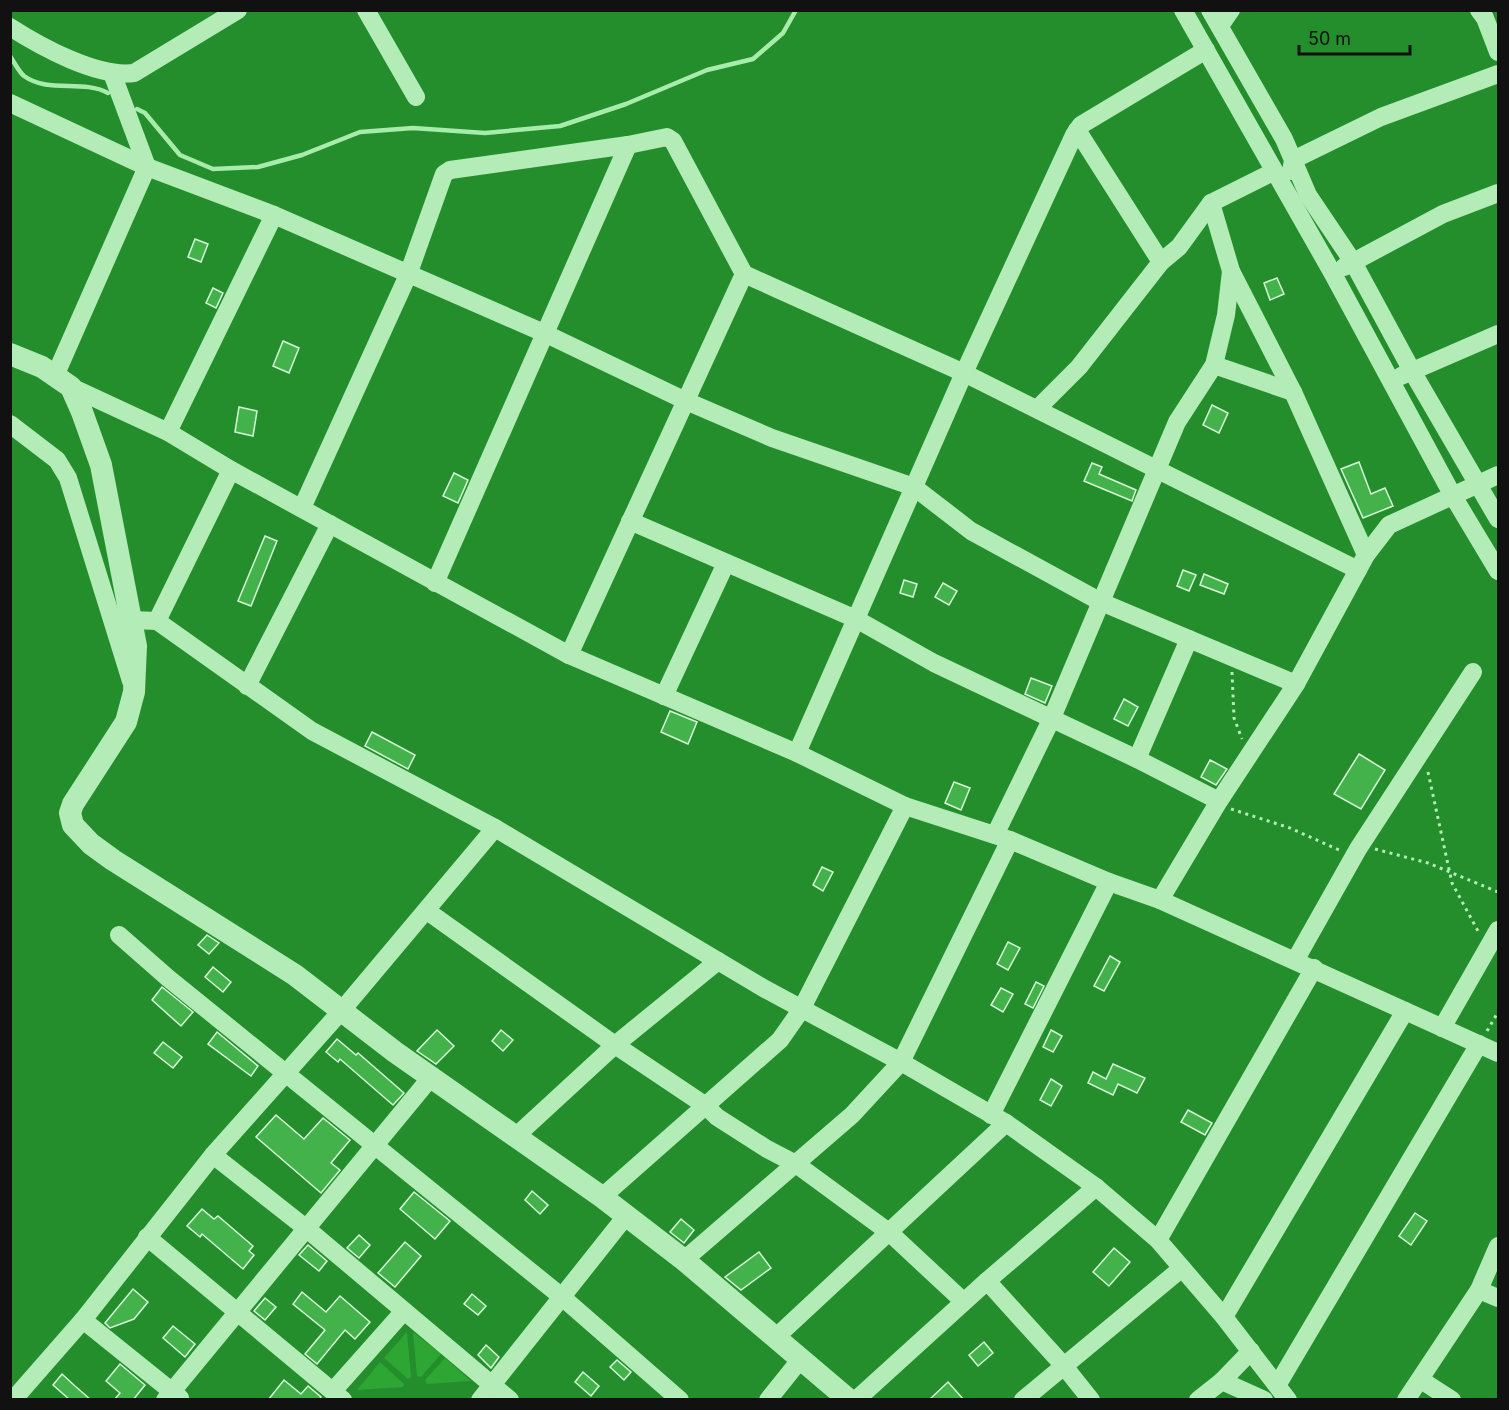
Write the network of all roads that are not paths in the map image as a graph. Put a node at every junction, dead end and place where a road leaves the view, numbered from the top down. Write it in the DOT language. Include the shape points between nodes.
graph roads {
  1 [pos="238,10"];
  2 [pos="366,10"];
  3 [pos="1183,10"];
  4 [pos="1231,10"];
  5 [pos="1479,10"];
  6 [pos="1215,18"];
  7 [pos="10,27"];
  8 [pos="1206,50"];
  9 [pos="1498,52"];
  10 [pos="112,73"];
  11 [pos="1498,74"];
  12 [pos="416,97"];
  13 [pos="10,103"];
  14 [pos="1077,130"];
  15 [pos="628,146"];
  16 [pos="1293,160"];
  17 [pos="147,167"];
  18 [pos="1273,172"];
  19 [pos="1286,193"];
  20 [pos="1498,193"];
  21 [pos="1210,203"];
  22 [pos="274,215"];
  23 [pos="1161,262"];
  24 [pos="1353,262"];
  25 [pos="1231,271"];
  26 [pos="744,274"];
  27 [pos="1333,274"];
  28 [pos="408,275"];
  29 [pos="544,333"];
  30 [pos="1498,334"];
  31 [pos="10,354"];
  32 [pos="1214,364"];
  33 [pos="1412,371"];
  34 [pos="964,373"];
  35 [pos="1391,380"];
  36 [pos="63,382"];
  37 [pos="1293,392"];
  38 [pos="686,401"];
  39 [pos="1038,408"];
  40 [pos="10,424"];
  41 [pos="168,432"];
  42 [pos="1156,469"];
  43 [pos="231,470"];
  44 [pos="1498,475"];
  45 [pos="1477,485"];
  46 [pos="914,487"];
  47 [pos="1453,496"];
  48 [pos="302,508"];
  49 [pos="1498,519"];
  50 [pos="630,521"];
  51 [pos="330,524"];
  52 [pos="726,562"];
  53 [pos="1362,562"];
  54 [pos="1498,571"];
  55 [pos="435,582"];
  56 [pos="1101,602"];
  57 [pos="856,619"];
  58 [pos="131,620"];
  59 [pos="157,621"];
  60 [pos="1189,639"];
  61 [pos="569,655"];
  62 [pos="1473,672"];
  63 [pos="1296,684"];
  64 [pos="247,686"];
  65 [pos="134,692"];
  66 [pos="664,696"];
  67 [pos="1051,720"];
  68 [pos="796,753"];
  69 [pos="1137,759"];
  70 [pos="1219,801"];
  71 [pos="905,806"];
  72 [pos="495,828"];
  73 [pos="1002,838"];
  74 [pos="1109,882"];
  75 [pos="1160,900"];
  76 [pos="427,911"];
  77 [pos="1498,930"];
  78 [pos="119,935"];
  79 [pos="1296,959"];
  80 [pos="718,961"];
  81 [pos="1314,968"];
  82 [pos="343,1009"];
  83 [pos="801,1010"];
  84 [pos="1405,1011"];
  85 [pos="1442,1028"];
  86 [pos="1479,1044"];
  87 [pos="615,1046"];
  88 [pos="1498,1053"];
  89 [pos="901,1062"];
  90 [pos="286,1075"];
  91 [pos="432,1076"];
  92 [pos="706,1106"];
  93 [pos="998,1119"];
  94 [pos="515,1137"];
  95 [pos="375,1147"];
  96 [pos="213,1155"];
  97 [pos="796,1164"];
  98 [pos="1096,1187"];
  99 [pos="602,1197"];
  100 [pos="626,1216"];
  101 [pos="307,1229"];
  102 [pos="890,1233"];
  103 [pos="147,1237"];
  104 [pos="1158,1240"];
  105 [pos="1498,1246"];
  106 [pos="684,1260"];
  107 [pos="1182,1268"];
  108 [pos="987,1281"];
  109 [pos="1479,1290"];
  110 [pos="562,1297"];
  111 [pos="1498,1298"];
  112 [pos="963,1301"];
  113 [pos="237,1311"];
  114 [pos="404,1311"];
  115 [pos="1224,1317"];
  116 [pos="83,1320"];
  117 [pos="775,1338"];
  118 [pos="1251,1351"];
  119 [pos="800,1360"];
  120 [pos="1064,1366"];
  121 [pos="1421,1380"];
  122 [pos="1222,1381"];
  123 [pos="1278,1384"];
  124 [pos="492,1385"];
  125 [pos="338,1395"];
  126 [pos="173,1397"];
  127 [pos="1261,1399"];
  128 [pos="13,1400"];
  129 [pos="480,1400"];
  130 [pos="510,1400"];
  131 [pos="680,1400"];
  132 [pos="768,1400"];
  133 [pos="849,1400"];
  134 [pos="856,1400"];
  135 [pos="1023,1400"];
  136 [pos="1091,1400"];
  137 [pos="1198,1400"];
  138 [pos="1288,1400"];
  139 [pos="1407,1400"];
  140 [pos="1452,1400"];
  1 -- 10 [label="street" via="134,73"];
  2 -- 12 [label="street"];
  3 -- 8 [label="street"];
  4 -- 6 [label="street"];
  5 -- 9 [label="street"];
  6 -- 16 [label="street"];
  7 -- 10 [label="street" via="30,40"];
  8 -- 14 [label="street"];
  8 -- 18 [label="street"];
  10 -- 17 [label="street"];
  11 -- 16 [label="street" via="1381,117"];
  13 -- 17 [label="street"];
  14 -- 23 [label="street"];
  14 -- 34 [label="street"];
  15 -- 26 [label="street" via="663,137 672,139"];
  15 -- 28 [label="street" via="450,170 444,174"];
  15 -- 29 [label="street"];
  16 -- 19 [label="street"];
  16 -- 24 [label="street" via="1308,195"];
  17 -- 22 [label="street"];
  17 -- 36 [label="street"];
  18 -- 19 [label="street"];
  18 -- 21 [label="street"];
  19 -- 27 [label="street"];
  20 -- 24 [label="street" via="1443,214"];
  21 -- 23 [label="street" via="1179,247"];
  21 -- 25 [label="street"];
  22 -- 28 [label="street"];
  22 -- 41 [label="street"];
  23 -- 39 [label="street" via="1079,367"];
  24 -- 27 [label="street"];
  24 -- 33 [label="street"];
  25 -- 32 [label="street"];
  25 -- 37 [label="street"];
  26 -- 34 [label="street"];
  26 -- 38 [label="street"];
  27 -- 35 [label="street"];
  28 -- 29 [label="street"];
  28 -- 48 [label="street"];
  29 -- 38 [label="street"];
  29 -- 55 [label="street"];
  30 -- 33 [label="street"];
  31 -- 36 [label="street" via="42,367"];
  32 -- 37 [label="street"];
  32 -- 42 [label="street" via="1177,422"];
  33 -- 35 [label="street"];
  33 -- 45 [label="street"];
  34 -- 39 [label="street"];
  34 -- 46 [label="street"];
  35 -- 47 [label="street"];
  36 -- 41 [label="street"];
  36 -- 58 [label="street" via="101,465"];
  37 -- 53 [label="street"];
  38 -- 46 [label="street" via="772,438"];
  38 -- 50 [label="street"];
  39 -- 42 [label="street"];
  40 -- 65 [label="street" via="57,460 68,478"];
  41 -- 43 [label="street"];
  42 -- 53 [label="street"];
  42 -- 56 [label="street"];
  43 -- 48 [label="street"];
  43 -- 59 [label="street"];
  44 -- 45 [label="street"];
  45 -- 47 [label="street"];
  45 -- 49 [label="street"];
  46 -- 56 [label="street" via="971,531"];
  46 -- 57 [label="street"];
  47 -- 53 [label="street" via="1389,525"];
  47 -- 54 [label="street"];
  48 -- 51 [label="street"];
  50 -- 52 [label="street"];
  50 -- 61 [label="street"];
  51 -- 55 [label="street"];
  51 -- 64 [label="street"];
  52 -- 57 [label="street"];
  52 -- 66 [label="street"];
  53 -- 63 [label="street"];
  55 -- 61 [label="street"];
  56 -- 60 [label="street"];
  56 -- 67 [label="street"];
  57 -- 67 [label="street" via="905,648"];
  57 -- 68 [label="street"];
  58 -- 59 [label="street"];
  58 -- 65 [label="street" via="136,646"];
  59 -- 64 [label="street"];
  60 -- 63 [label="street"];
  60 -- 69 [label="street"];
  61 -- 66 [label="street"];
  62 -- 79 [label="street" via="1358,849"];
  63 -- 70 [label="street"];
  64 -- 72 [label="street" via="312,731"];
  65 -- 82 [label="street" via="126,722 73,804 73,825 113,860"];
  66 -- 68 [label="street"];
  67 -- 69 [label="street"];
  67 -- 73 [label="street"];
  68 -- 71 [label="street"];
  69 -- 70 [label="street"];
  70 -- 75 [label="street"];
  71 -- 73 [label="street"];
  71 -- 83 [label="street"];
  72 -- 76 [label="street"];
  72 -- 80 [label="street"];
  73 -- 74 [label="street"];
  73 -- 89 [label="street"];
  74 -- 75 [label="street"];
  74 -- 93 [label="street"];
  75 -- 79 [label="street"];
  76 -- 82 [label="street"];
  76 -- 87 [label="street"];
  77 -- 85 [label="street"];
  78 -- 90 [label="street"];
  79 -- 81 [label="street"];
  80 -- 83 [label="street"];
  80 -- 87 [label="street"];
  81 -- 84 [label="street"];
  81 -- 104 [label="street"];
  82 -- 90 [label="street"];
  82 -- 91 [label="street" via="395,1052"];
  83 -- 89 [label="street"];
  83 -- 92 [label="street" via="780,1040"];
  84 -- 85 [label="street"];
  84 -- 115 [label="street"];
  85 -- 86 [label="street"];
  86 -- 88 [label="street"];
  86 -- 123 [label="street"];
  87 -- 92 [label="street"];
  87 -- 94 [label="street"];
  89 -- 93 [label="street"];
  89 -- 97 [label="street" via="852,1115"];
  90 -- 95 [label="street"];
  90 -- 96 [label="street"];
  91 -- 94 [label="street"];
  91 -- 95 [label="street"];
  92 -- 97 [label="street" via="749,1138"];
  92 -- 99 [label="street"];
  93 -- 98 [label="street"];
  93 -- 102 [label="street"];
  94 -- 99 [label="street"];
  95 -- 101 [label="street"];
  95 -- 110 [label="street"];
  96 -- 101 [label="street"];
  96 -- 103 [label="street"];
  97 -- 102 [label="street"];
  97 -- 106 [label="street"];
  98 -- 104 [label="street"];
  98 -- 108 [label="street"];
  99 -- 100 [label="street"];
  100 -- 106 [label="street"];
  100 -- 110 [label="street"];
  101 -- 113 [label="street"];
  101 -- 114 [label="street"];
  102 -- 112 [label="street"];
  102 -- 117 [label="street"];
  103 -- 113 [label="street"];
  103 -- 116 [label="street"];
  104 -- 107 [label="street"];
  105 -- 109 [label="street"];
  106 -- 117 [label="street"];
  107 -- 115 [label="street"];
  107 -- 120 [label="street"];
  108 -- 112 [label="street"];
  108 -- 120 [label="street"];
  109 -- 111 [label="street"];
  109 -- 121 [label="street"];
  110 -- 124 [label="street"];
  110 -- 131 [label="street"];
  112 -- 134 [label="street"];
  113 -- 125 [label="street"];
  113 -- 126 [label="street"];
  114 -- 124 [label="street"];
  114 -- 125 [label="street"];
  115 -- 118 [label="street"];
  116 -- 126 [label="street"];
  116 -- 128 [label="street"];
  117 -- 119 [label="street"];
  118 -- 122 [label="street"];
  118 -- 123 [label="street"];
  119 -- 132 [label="street"];
  119 -- 133 [label="street"];
  120 -- 135 [label="street"];
  120 -- 136 [label="street"];
  121 -- 139 [label="street"];
  121 -- 140 [label="street"];
  122 -- 127 [label="street"];
  122 -- 137 [label="street"];
  123 -- 138 [label="street"];
  124 -- 129 [label="street"];
  124 -- 130 [label="street"];
}
